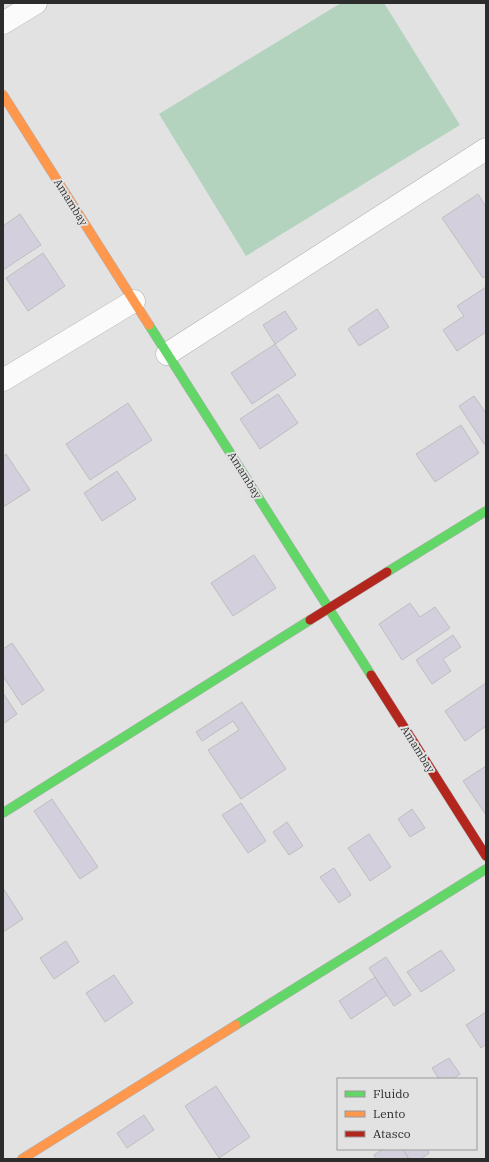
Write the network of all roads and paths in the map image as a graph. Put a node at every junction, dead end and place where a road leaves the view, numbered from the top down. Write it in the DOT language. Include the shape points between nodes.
graph roads {
  1 [pos="36,3"];
  2 [pos="3,23"];
  3 [pos="3,95"];
  4 [pos="486,149"];
  5 [pos="134,301"];
  6 [pos="167,354"];
  7 [pos="3,380"];
  8 [pos="486,512"];
  9 [pos="329,608"];
  10 [pos="3,813"];
  11 [pos="486,856"];
  12 [pos="486,868"];
  13 [pos="22,1159"];
  1 -- 2 [label="street"];
  3 -- 5 [label="street, Amambay"];
  4 -- 6 [label="street"];
  5 -- 6 [label="street, Amambay"];
  5 -- 7 [label="street"];
  6 -- 9 [label="street, Amambay"];
  8 -- 9 [label="street"];
  9 -- 10 [label="street"];
  9 -- 11 [label="street, Amambay"];
  12 -- 13 [label="street"];
}
